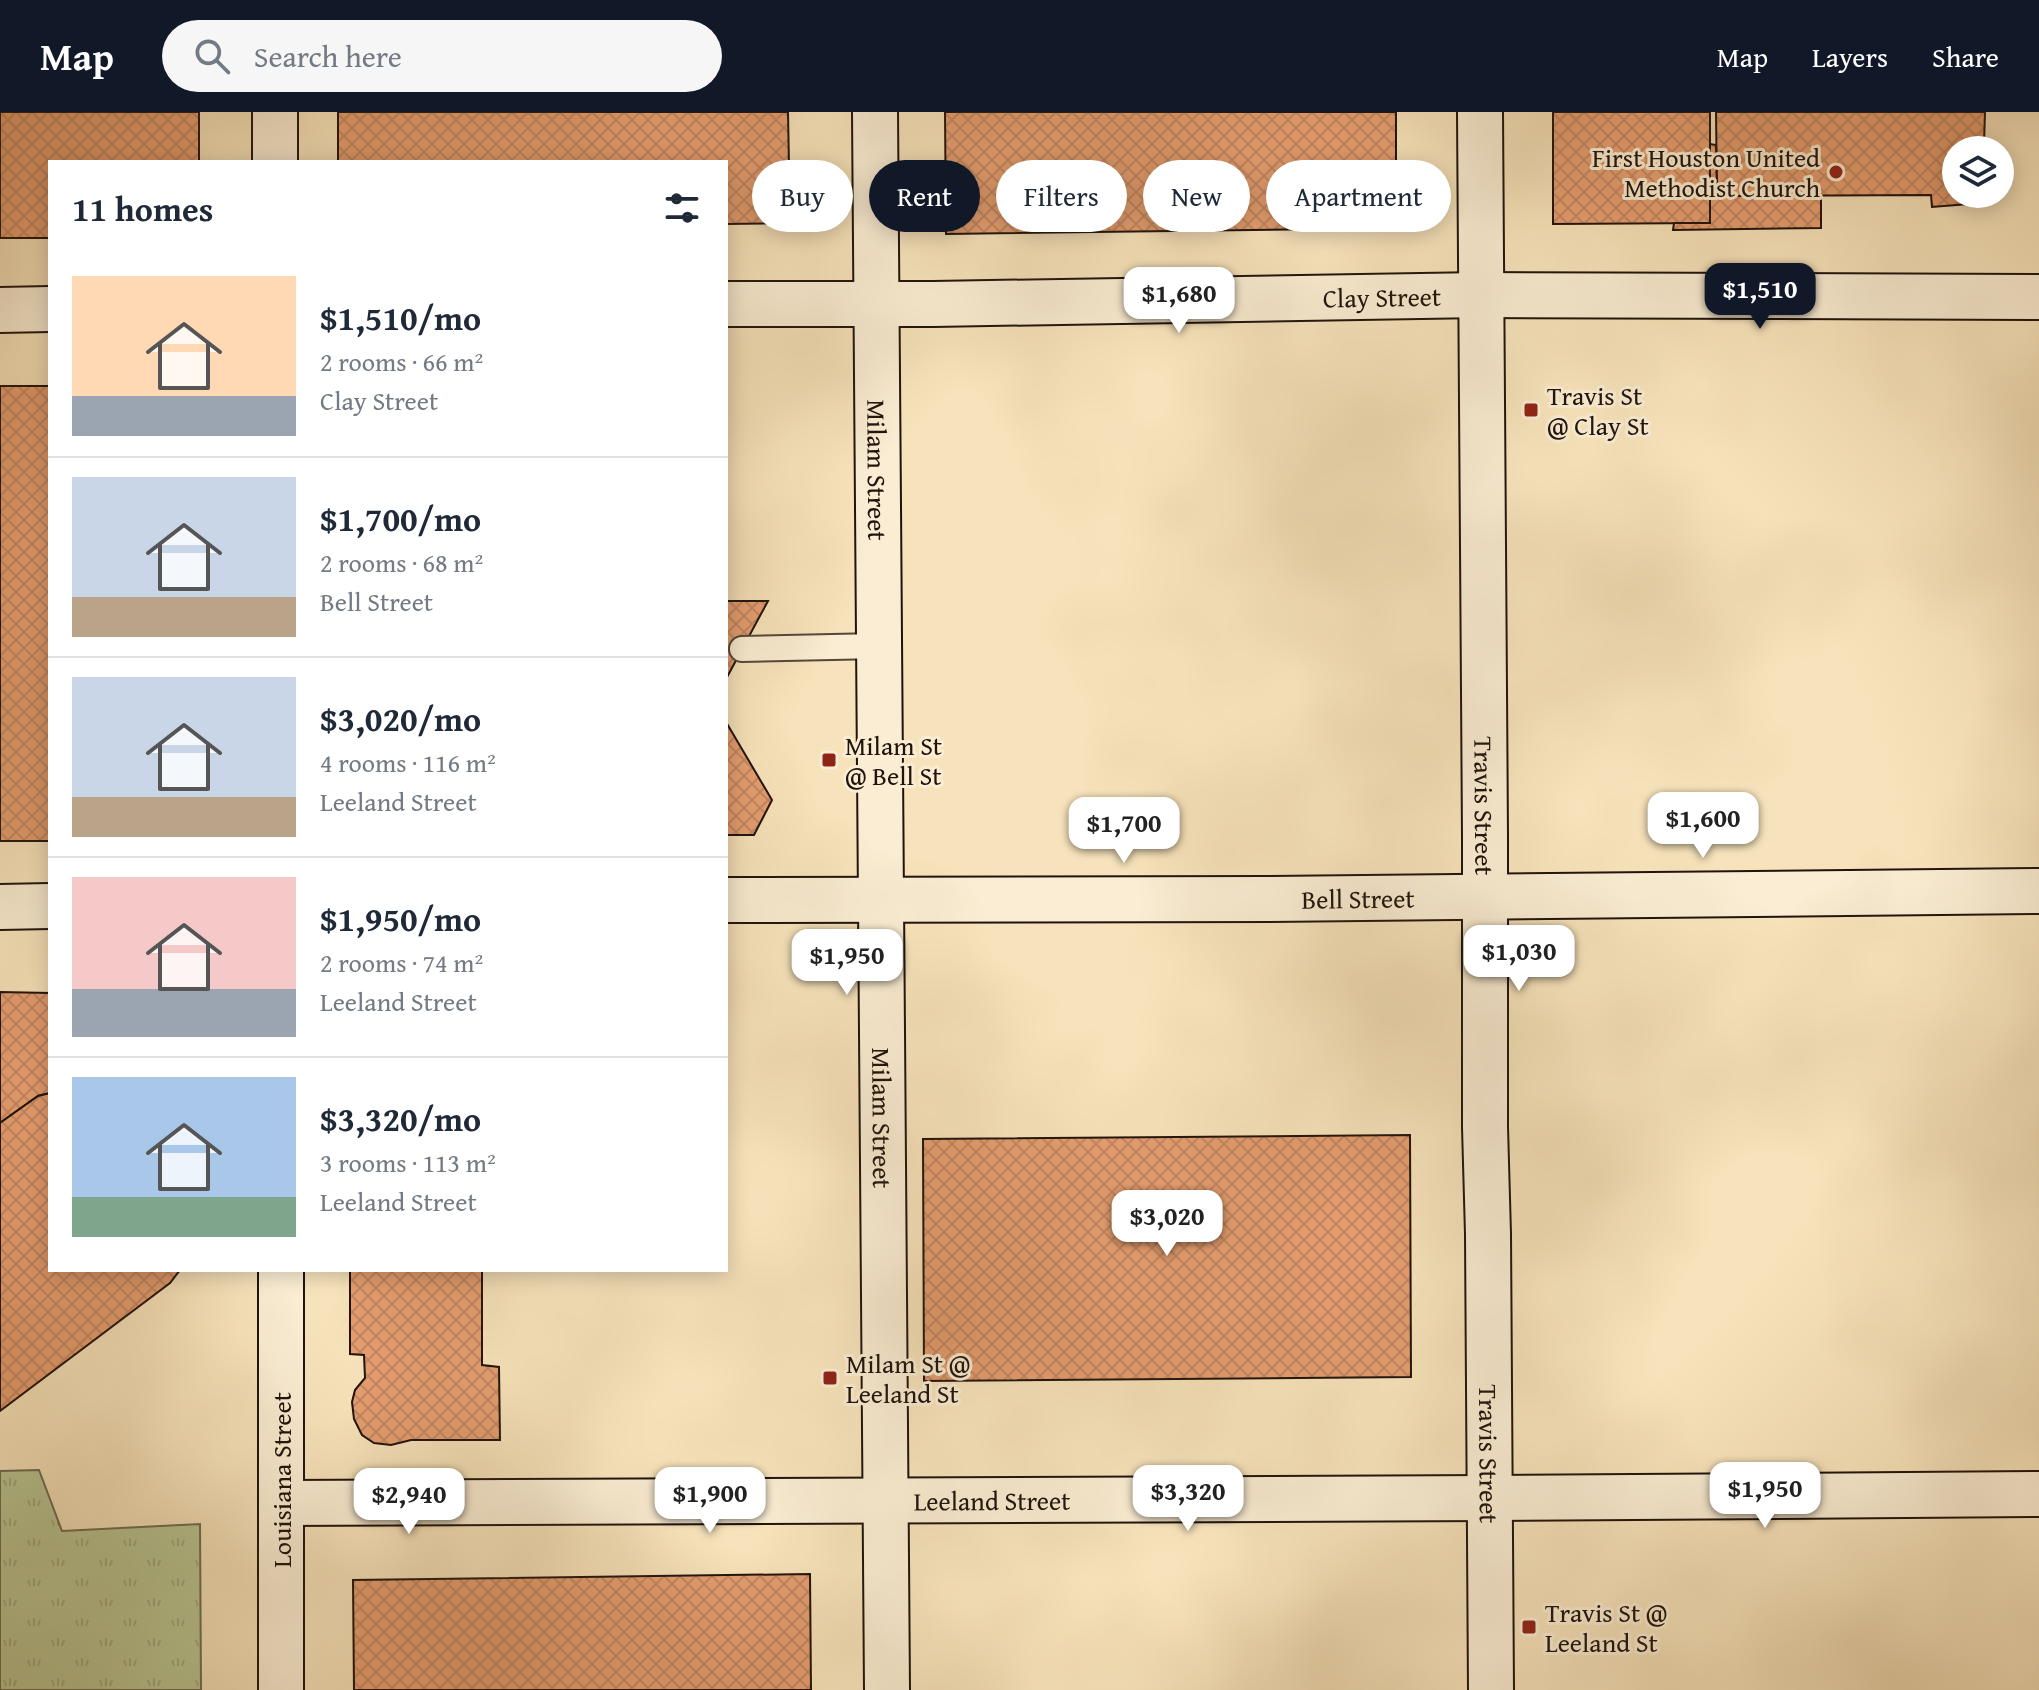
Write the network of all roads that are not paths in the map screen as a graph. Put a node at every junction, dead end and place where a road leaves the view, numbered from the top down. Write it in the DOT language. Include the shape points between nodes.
graph roads {
  1 [pos="275,112"];
  2 [pos="875,112"];
  3 [pos="1480,112"];
  4 [pos="275,160"];
  5 [pos="1481,295"];
  6 [pos="2039,297"];
  7 [pos="728,304"];
  8 [pos="876,304"];
  9 [pos="48,309"];
  10 [pos="0,310"];
  11 [pos="879,646"];
  12 [pos="742,649"];
  13 [pos="2039,891"];
  14 [pos="1485,895"];
  15 [pos="881,899"];
  16 [pos="728,900"];
  17 [pos="48,906"];
  18 [pos="0,907"];
  19 [pos="281,1272"];
  20 [pos="2039,1494"];
  21 [pos="1490,1498"];
  22 [pos="885,1501"];
  23 [pos="282,1503"];
  24 [pos="281,1690"];
  25 [pos="887,1690"];
  26 [pos="1491,1690"];
  1 -- 4 [label="main road"];
  2 -- 8 [label="main road, Milam Street"];
  3 -- 5 [label="main road, Travis Street"];
  5 -- 6 [label="main road, Clay Street"];
  5 -- 8 [label="main road, Clay Street"];
  5 -- 14 [label="main road, Travis Street"];
  7 -- 8 [label="main road, Clay Street"];
  8 -- 11 [label="main road, Milam Street"];
  9 -- 10 [label="main road"];
  11 -- 12 [label="lane"];
  11 -- 15 [label="main road, Milam Street"];
  13 -- 14 [label="main road, Bell Street"];
  14 -- 15 [label="main road, Bell Street"];
  14 -- 21 [label="main road, Travis Street"];
  15 -- 16 [label="main road, Bell Street"];
  15 -- 22 [label="main road, Milam Street"];
  17 -- 18 [label="main road"];
  19 -- 23 [label="main road, Louisiana Street"];
  20 -- 21 [label="main road, Leeland Street"];
  21 -- 22 [label="main road, Leeland Street"];
  21 -- 26 [label="main road, Travis Street"];
  22 -- 23 [label="main road, Leeland Street"];
  22 -- 25 [label="main road, Milam Street"];
  23 -- 24 [label="main road, Louisiana Street"];
}
